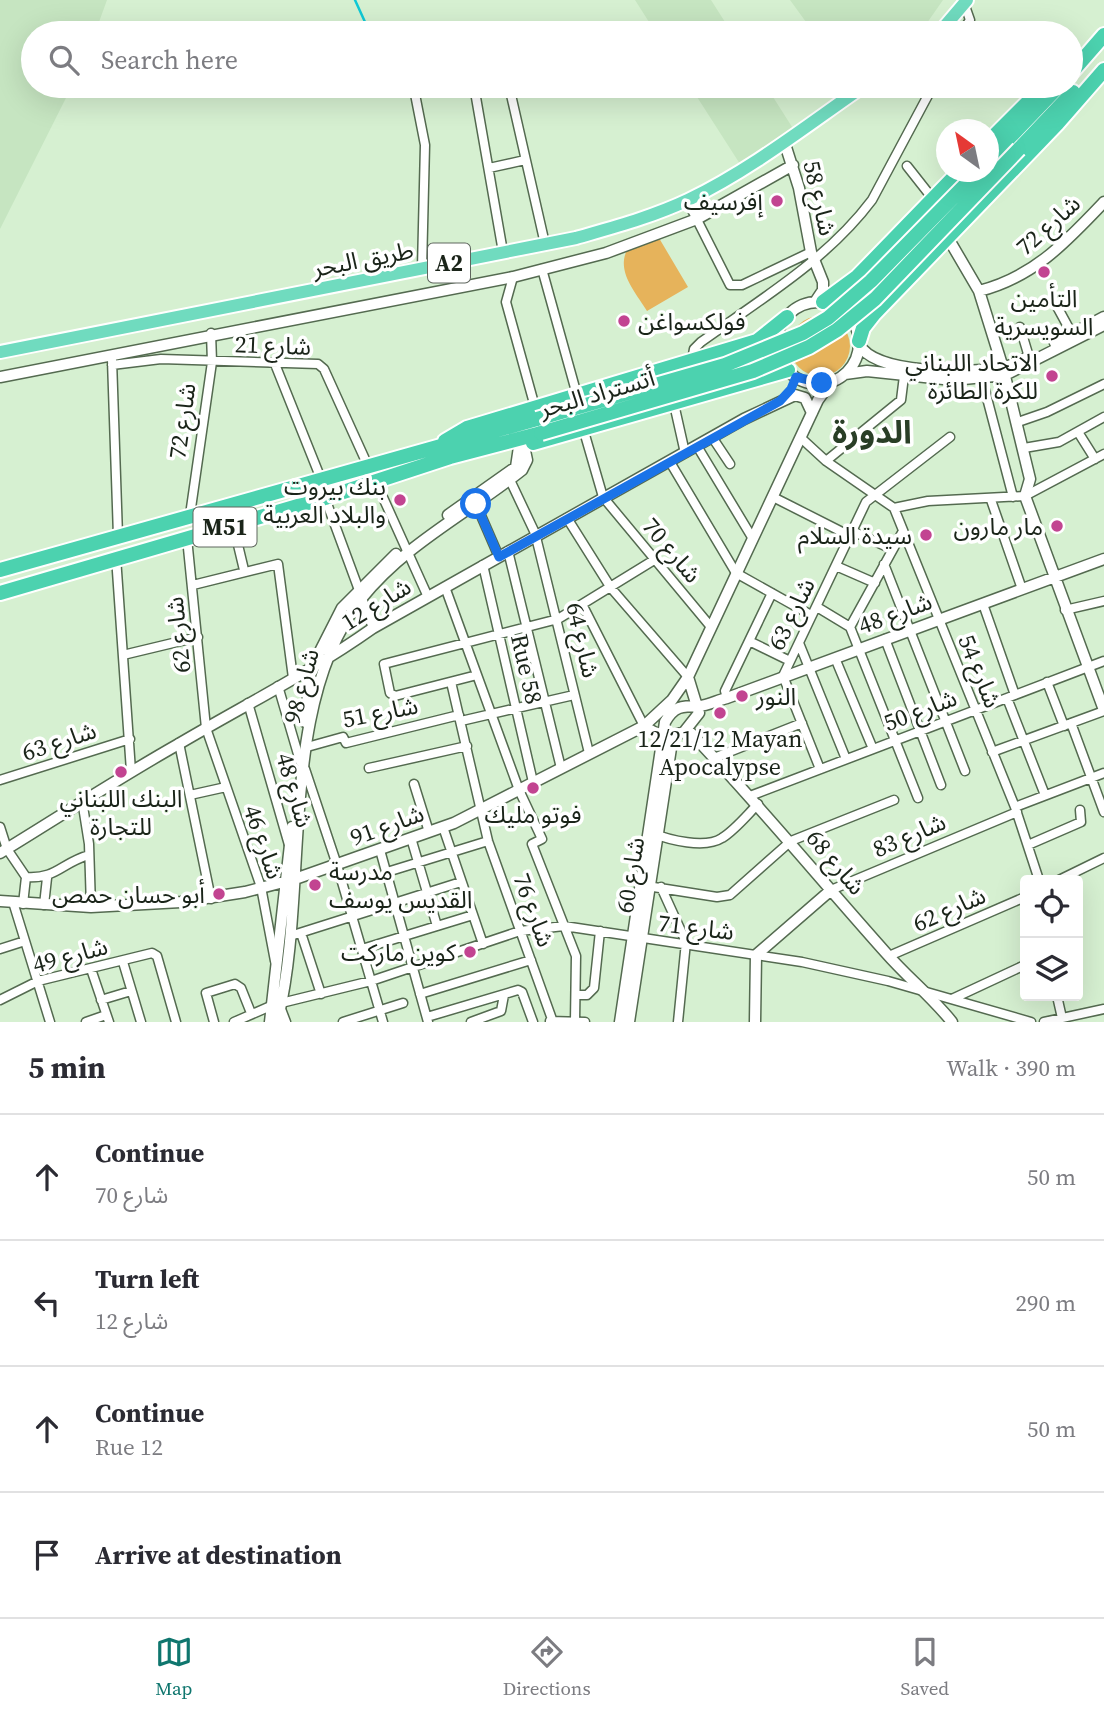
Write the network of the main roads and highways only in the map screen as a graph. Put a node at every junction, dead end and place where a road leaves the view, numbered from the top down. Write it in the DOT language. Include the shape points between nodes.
graph roads {
  1 [pos="965,1"];
  2 [pos="949,21"];
  3 [pos="1104,34"];
  4 [pos="1083,50"];
  5 [pos="1083,59"];
  6 [pos="1104,60"];
  7 [pos="1104,71"];
  8 [pos="1083,80"];
  9 [pos="1083,93"];
  10 [pos="848,98"];
  11 [pos="1032,98"];
  12 [pos="1050,98"];
  13 [pos="1063,98"];
  14 [pos="1079,98"];
  15 [pos="999,132"];
  16 [pos="1014,144"];
  17 [pos="999,154"];
  18 [pos="949,182"];
  19 [pos="968,182"];
  20 [pos="857,277"];
  21 [pos="819,302"];
  22 [pos="882,306"];
  23 [pos="787,317"];
  24 [pos="859,343"];
  25 [pos="0,352"];
  26 [pos="792,374"];
  27 [pos="538,420"];
  28 [pos="450,457"];
  29 [pos="0,570"];
  30 [pos="0,593"];
  1 -- 2 [label="highway"];
  3 -- 4 [label="highway"];
  3 -- 5 [label="highway"];
  6 -- 8 [label="highway, أتستراد البحر / M51"];
  7 -- 9 [label="highway"];
  10 -- 25 [label="highway, طريق البحر / A2" via="785,144 687,200 620,225 545,244"];
  11 -- 15 [label="highway"];
  12 -- 16 [label="highway, أتستراد البحر / M51"];
  13 -- 16 [label="highway, أتستراد البحر / M51"];
  14 -- 22 [label="highway"];
  16 -- 17 [label="highway, أتستراد البحر / M51"];
  16 -- 27 [label="highway, أتستراد البحر / M51, bridge" via="875,299 809,347 752,371"];
  18 -- 20 [label="highway"];
  19 -- 27 [label="highway, أتستراد البحر / M51, bridge" via="864,288 803,333 725,365"];
  20 -- 21 [label="highway"];
  20 -- 22 [label="highway" via="855,288 862,302"];
  22 -- 24 [label="highway" via="866,323"];
  23 -- 27 [label="highway" via="757,341 577,395"];
  26 -- 28 [label="highway" via="477,458"];
  27 -- 28 [label="highway, أتستراد البحر / M51"];
  27 -- 29 [label="highway, أتستراد البحر / M51"];
  28 -- 30 [label="highway, أتستراد البحر / M51"];
}
